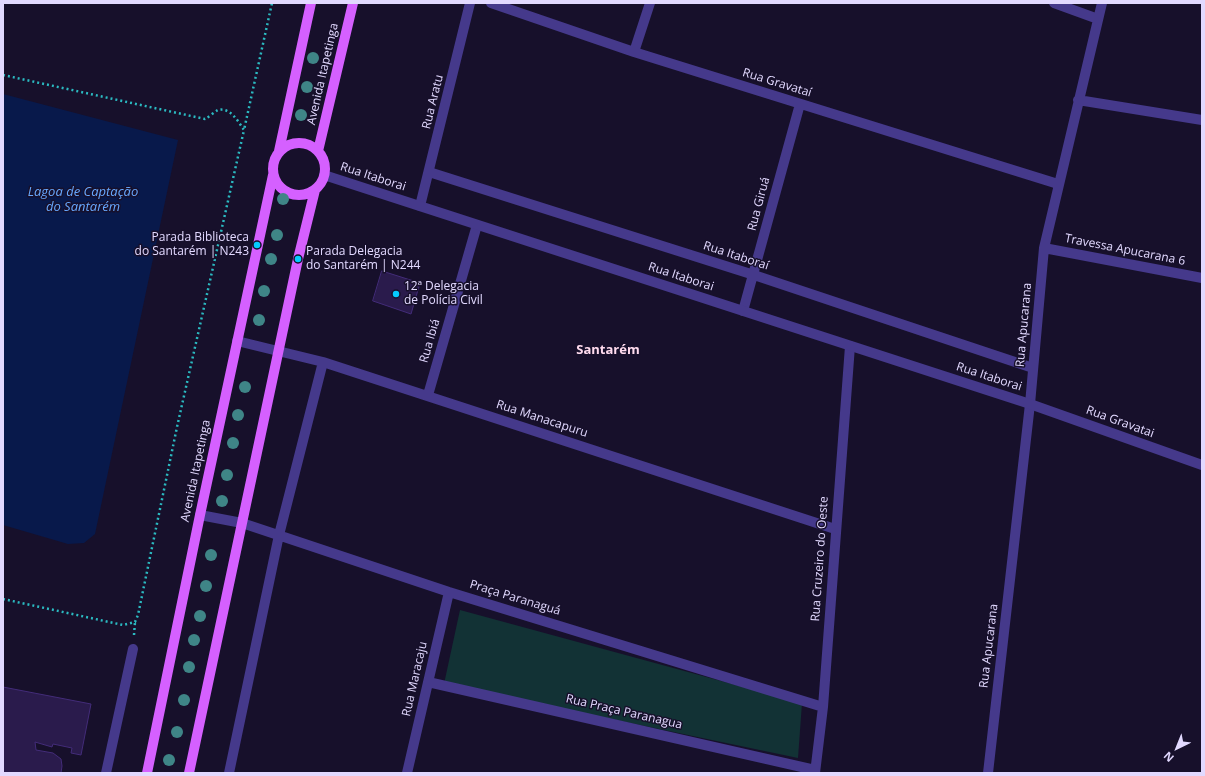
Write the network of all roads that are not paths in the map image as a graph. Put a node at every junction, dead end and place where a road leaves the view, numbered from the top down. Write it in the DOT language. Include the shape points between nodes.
graph roads {
  1 [pos="311,3"];
  2 [pos="353,3"];
  3 [pos="470,3"];
  4 [pos="491,3"];
  5 [pos="650,3"];
  6 [pos="1054,3"];
  7 [pos="1102,3"];
  8 [pos="1098,19"];
  9 [pos="634,52"];
  10 [pos="1078,100"];
  11 [pos="800,104"];
  12 [pos="1202,120"];
  13 [pos="279,151"];
  14 [pos="318,151"];
  15 [pos="429,172"];
  16 [pos="324,175"];
  17 [pos="273,176"];
  18 [pos="1058,184"];
  19 [pos="315,190"];
  20 [pos="420,206"];
  21 [pos="477,225"];
  22 [pos="1044,248"];
  23 [pos="754,275"];
  24 [pos="1202,278"];
  25 [pos="743,311"];
  26 [pos="237,341"];
  27 [pos="850,346"];
  28 [pos="278,350"];
  29 [pos="324,362"];
  30 [pos="1033,368"];
  31 [pos="428,395"];
  32 [pos="1030,404"];
  33 [pos="1202,465"];
  34 [pos="200,515"];
  35 [pos="242,523"];
  36 [pos="835,529"];
  37 [pos="279,535"];
  38 [pos="449,592"];
  39 [pos="132,649"];
  40 [pos="428,682"];
  41 [pos="823,707"];
  42 [pos="815,771"];
  43 [pos="106,773"];
  44 [pos="147,773"];
  45 [pos="190,773"];
  46 [pos="229,773"];
  47 [pos="407,773"];
  48 [pos="988,773"];
  1 -- 13 [label="main road"];
  2 -- 14 [label="main road, Avenida Itapetinga"];
  3 -- 15 [label="street, Rua Aratu"];
  4 -- 9 [label="street, Rua Gravataí"];
  5 -- 9 [label="street"];
  6 -- 8 [label="street"];
  7 -- 8 [label="street, Rua Apucarana"];
  8 -- 10 [label="street, Rua Apucarana"];
  9 -- 11 [label="street, Rua Gravataí"];
  10 -- 12 [label="street"];
  10 -- 18 [label="street, Rua Apucarana"];
  11 -- 18 [label="street, Rua Gravataí"];
  11 -- 23 [label="street, Rua Giruá"];
  13 -- 14 [label="main road" via="286,145 303,142"];
  13 -- 17 [label="main road" via="272,167"];
  14 -- 16 [label="main road" via="325,167"];
  15 -- 20 [label="street, Rua Aratu"];
  15 -- 23 [label="street, Rua Itaboraí"];
  16 -- 19 [label="main road"];
  16 -- 20 [label="street, Rua Itaborai"];
  17 -- 19 [label="main road" via="283,190 290,194 304,195"];
  17 -- 26 [label="main road, Avenida Itapetinga"];
  18 -- 22 [label="street, Rua Apucarana"];
  19 -- 28 [label="main road"];
  20 -- 21 [label="street, Rua Itaborai"];
  21 -- 25 [label="street, Rua Itaborai"];
  21 -- 31 [label="street, Rua Ibiá"];
  22 -- 24 [label="street, Travessa Apucarana 6"];
  22 -- 30 [label="street, Rua Apucarana"];
  23 -- 25 [label="street, Rua Giruá"];
  23 -- 30 [label="street, Rua Itaboraí"];
  25 -- 27 [label="street, Rua Itaborai"];
  26 -- 28 [label="street, Rua Manacapuru"];
  26 -- 34 [label="main road, Avenida Itapetinga"];
  27 -- 32 [label="street, Rua Itaborai"];
  27 -- 36 [label="street, Rua Cruzeiro do Oeste"];
  28 -- 29 [label="street, Rua Manacapuru"];
  28 -- 35 [label="main road"];
  29 -- 31 [label="street, Rua Manacapuru"];
  29 -- 37 [label="street"];
  30 -- 32 [label="street, Rua Apucarana"];
  31 -- 36 [label="street, Rua Manacapuru"];
  32 -- 33 [label="street, Rua Gravatai"];
  32 -- 48 [label="street, Rua Apucarana"];
  34 -- 35 [label="street, Praça Paranaguá"];
  34 -- 44 [label="main road, Avenida Itapetinga"];
  35 -- 37 [label="street, Praça Paranaguá"];
  35 -- 45 [label="main road"];
  36 -- 41 [label="street, Rua Cruzeiro do Oeste"];
  37 -- 38 [label="street, Praça Paranaguá"];
  37 -- 46 [label="street"];
  38 -- 40 [label="street, Rua Maracaju"];
  38 -- 41 [label="street, Praça Paranaguá"];
  39 -- 43 [label="street"];
  40 -- 42 [label="street, Rua Praça Paranagua"];
  40 -- 47 [label="street, Rua Maracaju"];
  41 -- 42 [label="street, Rua Cruzeiro do Oeste"];
}
